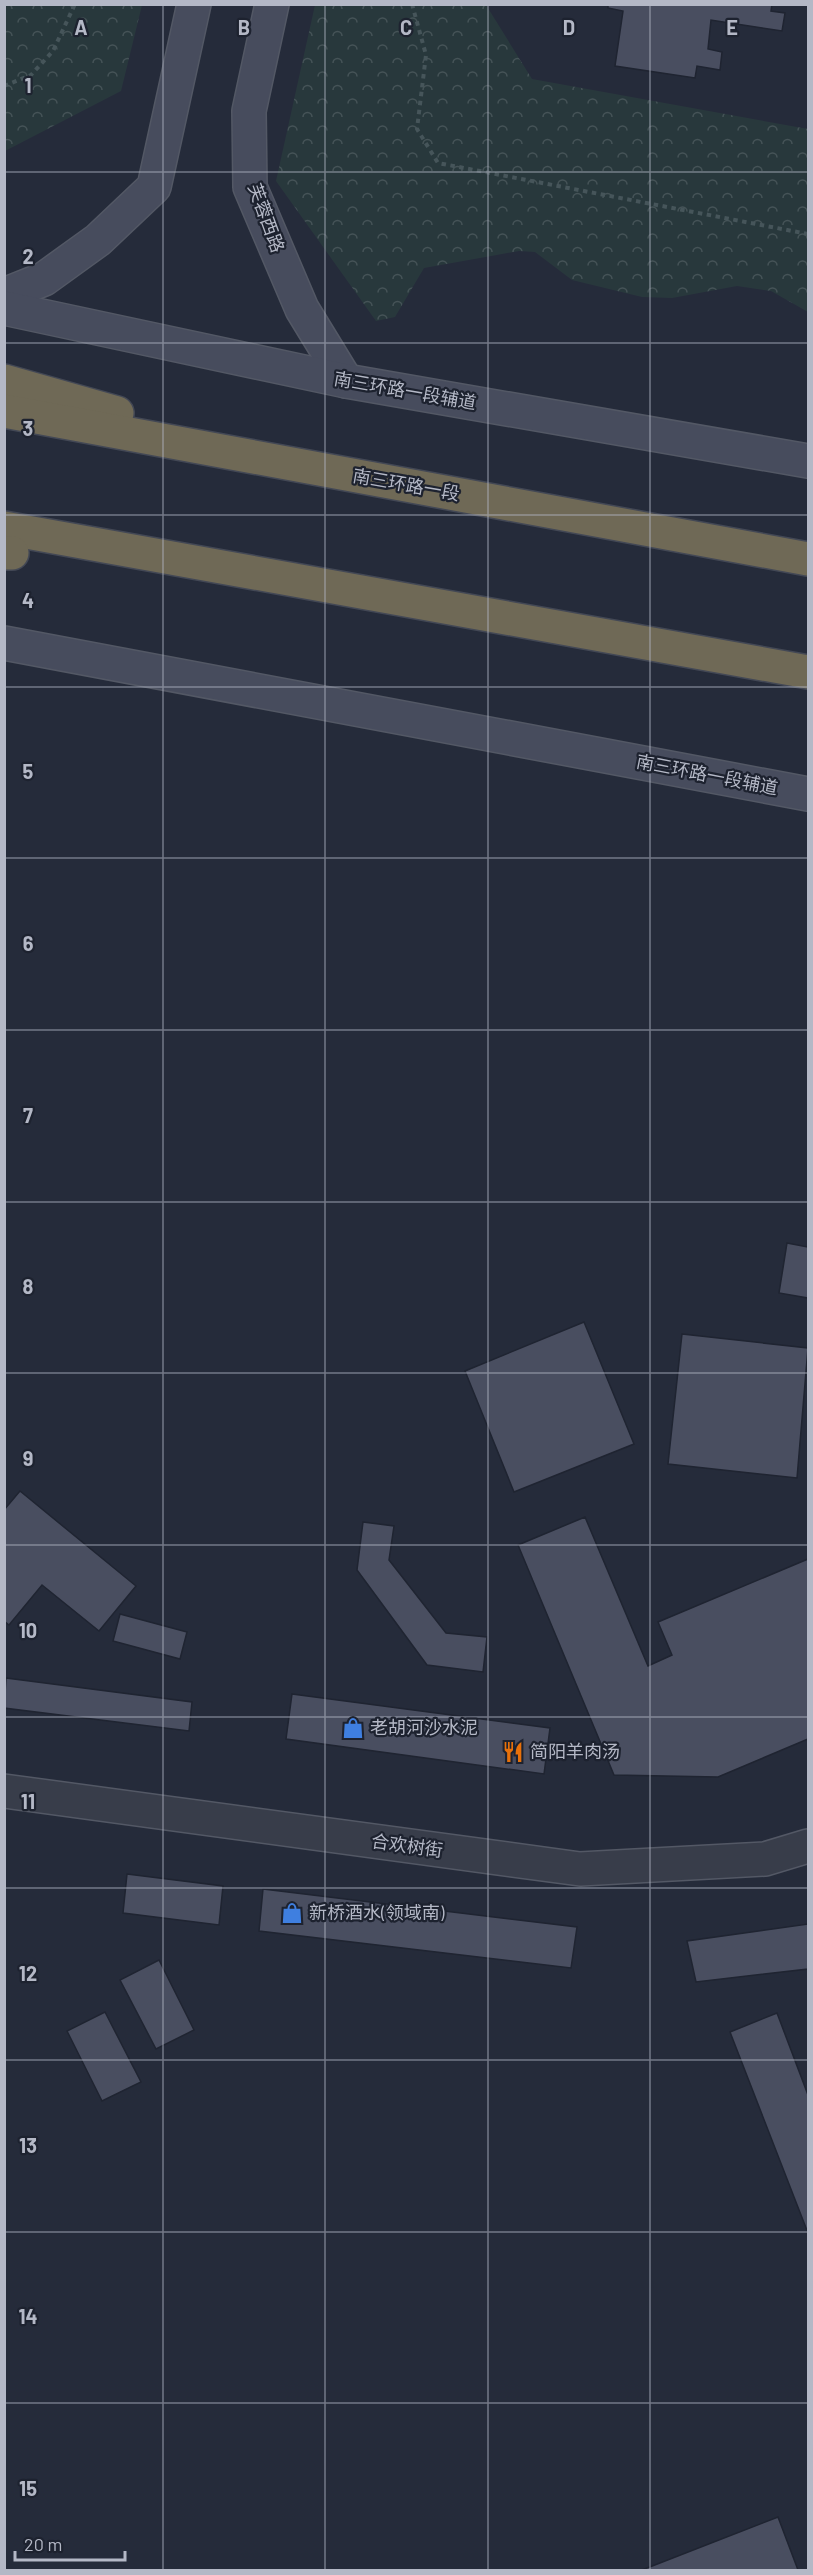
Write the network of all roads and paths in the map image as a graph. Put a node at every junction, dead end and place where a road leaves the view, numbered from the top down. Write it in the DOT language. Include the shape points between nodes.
graph roads {
  1 [pos="75,4"];
  2 [pos="194,4"];
  3 [pos="272,4"];
  4 [pos="412,4"];
  5 [pos="4,86"];
  6 [pos="808,234"];
  7 [pos="4,295"];
  8 [pos="4,309"];
  9 [pos="4,381"];
  10 [pos="346,381"];
  11 [pos="4,411"];
  12 [pos="808,461"];
  13 [pos="315,468"];
  14 [pos="6,547"];
  15 [pos="808,559"];
  16 [pos="4,643"];
  17 [pos="808,672"];
  18 [pos="808,794"];
  19 [pos="4,1791"];
  20 [pos="808,1846"];
  1 -- 5 [label="path" via="53,51 31,75"];
  2 -- 7 [label="main road" via="154,187 98,240 44,279"];
  3 -- 10 [label="main road, 芙蓉西路" via="249,111 250,187 302,309"];
  4 -- 6 [label="path" via="426,55 417,129 438,163"];
  8 -- 10 [label="main road, 南三环路一段辅道"];
  9 -- 13 [label="highway"];
  10 -- 12 [label="main road, 南三环路一段辅道"];
  11 -- 13 [label="highway, 南三环路一段"];
  13 -- 15 [label="highway, 南三环路一段"];
  14 -- 17 [label="highway" via="237,570"];
  16 -- 18 [label="main road, 南三环路一段辅道"];
  19 -- 20 [label="street, 合欢树街" via="580,1869 765,1859"];
}
